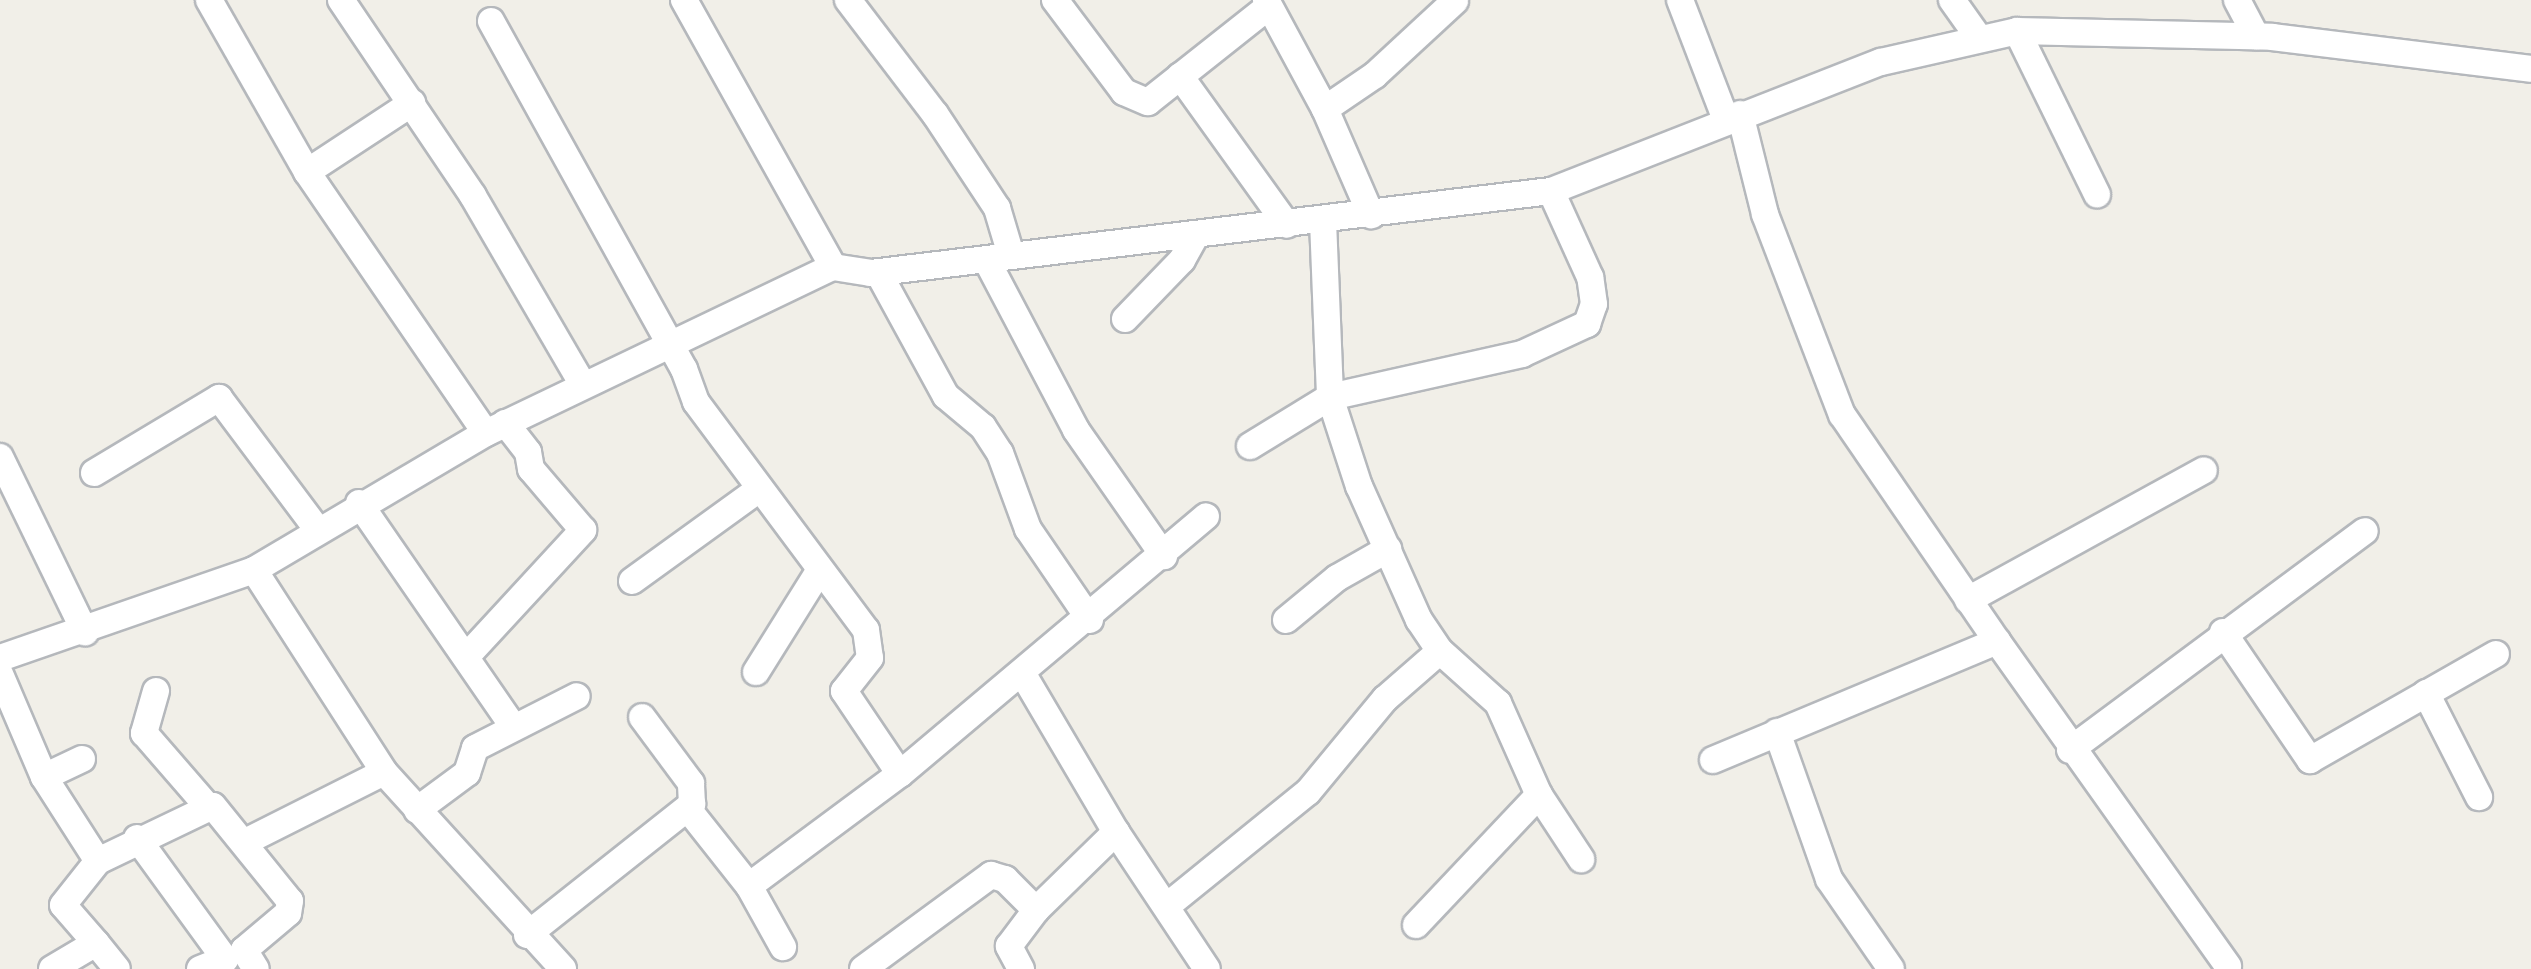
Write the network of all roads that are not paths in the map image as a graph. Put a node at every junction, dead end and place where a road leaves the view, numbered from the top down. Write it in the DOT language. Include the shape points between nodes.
graph roads {
  1 [pos="209,0"];
  2 [pos="341,0"];
  3 [pos="684,0"];
  4 [pos="848,0"];
  5 [pos="1055,0"];
  6 [pos="1455,0"];
  7 [pos="1680,0"];
  8 [pos="1952,0"];
  9 [pos="2237,0"];
  10 [pos="1268,3"];
  11 [pos="491,21"];
  12 [pos="2017,31"];
  13 [pos="2256,36"];
  14 [pos="1979,38"];
  15 [pos="2531,69"];
  16 [pos="1180,76"];
  17 [pos="412,103"];
  18 [pos="1325,109"];
  19 [pos="1733,117"];
  20 [pos="307,172"];
  21 [pos="1551,191"];
  22 [pos="2097,194"];
  23 [pos="1371,215"];
  24 [pos="1324,221"];
  25 [pos="1287,225"];
  26 [pos="1195,237"];
  27 [pos="998,257"];
  28 [pos="833,267"];
  29 [pos="878,272"];
  30 [pos="1125,319"];
  31 [pos="669,342"];
  32 [pos="583,385"];
  33 [pos="1330,397"];
  34 [pos="495,428"];
  35 [pos="1250,446"];
  36 [pos="0,457"];
  37 [pos="2204,470"];
  38 [pos="94,473"];
  39 [pos="759,489"];
  40 [pos="359,503"];
  41 [pos="1206,516"];
  42 [pos="317,529"];
  43 [pos="2365,531"];
  44 [pos="1388,549"];
  45 [pos="1164,556"];
  46 [pos="254,570"];
  47 [pos="819,571"];
  48 [pos="632,581"];
  49 [pos="1968,600"];
  50 [pos="1090,620"];
  51 [pos="1286,620"];
  52 [pos="85,632"];
  53 [pos="2223,632"];
  54 [pos="1997,641"];
  55 [pos="1440,651"];
  56 [pos="2496,654"];
  57 [pos="466,657"];
  58 [pos="0,658"];
  59 [pos="755,671"];
  60 [pos="0,674"];
  61 [pos="1024,676"];
  62 [pos="156,691"];
  63 [pos="2426,693"];
  64 [pos="577,696"];
  65 [pos="642,717"];
  66 [pos="513,726"];
  67 [pos="1777,732"];
  68 [pos="2070,750"];
  69 [pos="82,759"];
  70 [pos="1713,760"];
  71 [pos="384,772"];
  72 [pos="900,774"];
  73 [pos="44,777"];
  74 [pos="1539,795"];
  75 [pos="2479,797"];
  76 [pos="208,807"];
  77 [pos="688,808"];
  78 [pos="417,810"];
  79 [pos="1116,832"];
  80 [pos="137,838"];
  81 [pos="247,841"];
  82 [pos="1581,859"];
  83 [pos="98,861"];
  84 [pos="749,887"];
  85 [pos="1167,906"];
  86 [pos="1036,910"];
  87 [pos="1416,925"];
  88 [pos="527,935"];
  89 [pos="96,943"];
  90 [pos="783,947"];
  91 [pos="231,962"];
  92 [pos="2228,966"];
  93 [pos="52,969"];
  94 [pos="117,969"];
  95 [pos="563,969"];
  96 [pos="863,969"];
  97 [pos="1021,969"];
  98 [pos="1207,969"];
  99 [pos="1891,969"];
  1 -- 20 [label="street"];
  2 -- 17 [label="street"];
  3 -- 28 [label="street"];
  4 -- 27 [label="street" via="935,114 997,208"];
  5 -- 16 [label="street" via="1131,97 1148,102"];
  6 -- 18 [label="street" via="1375,75"];
  7 -- 19 [label="street"];
  8 -- 14 [label="street"];
  9 -- 13 [label="street"];
  10 -- 16 [label="street"];
  10 -- 18 [label="street"];
  11 -- 31 [label="street"];
  12 -- 13 [label="street"];
  12 -- 14 [label="street"];
  12 -- 22 [label="street"];
  13 -- 15 [label="street"];
  14 -- 19 [label="street" via="1881,62"];
  16 -- 25 [label="street"];
  17 -- 20 [label="street"];
  17 -- 32 [label="street"];
  18 -- 23 [label="street"];
  19 -- 21 [label="street"];
  19 -- 49 [label="street" via="1842,415"];
  20 -- 34 [label="street"];
  21 -- 23 [label="street"];
  21 -- 33 [label="street" via="1590,277 1594,304 1587,324 1522,354"];
  23 -- 24 [label="street"];
  24 -- 25 [label="street"];
  24 -- 33 [label="street"];
  25 -- 26 [label="street"];
  26 -- 27 [label="street"];
  26 -- 30 [label="street" via="1182,260"];
  27 -- 29 [label="street"];
  27 -- 45 [label="street" via="1076,430"];
  28 -- 29 [label="street"];
  28 -- 31 [label="street"];
  29 -- 50 [label="street" via="946,396 983,427 1000,453 1023,520"];
  31 -- 32 [label="street"];
  31 -- 39 [label="street" via="696,402"];
  32 -- 34 [label="street"];
  33 -- 35 [label="street"];
  33 -- 44 [label="street"];
  34 -- 40 [label="street"];
  34 -- 57 [label="street" via="528,452 531,469 583,530"];
  36 -- 52 [label="street"];
  37 -- 49 [label="street"];
  38 -- 42 [label="street" via="219,398"];
  39 -- 47 [label="street"];
  39 -- 48 [label="street"];
  40 -- 42 [label="street"];
  40 -- 57 [label="street"];
  41 -- 45 [label="street"];
  42 -- 46 [label="street"];
  43 -- 53 [label="street"];
  44 -- 51 [label="street" via="1337,578"];
  44 -- 55 [label="street"];
  45 -- 50 [label="street"];
  46 -- 52 [label="street"];
  46 -- 71 [label="street"];
  47 -- 59 [label="street"];
  47 -- 72 [label="street" via="872,643 870,658 844,691"];
  49 -- 54 [label="street"];
  50 -- 61 [label="street"];
  52 -- 58 [label="street"];
  53 -- 63 [label="street" via="2310,760"];
  53 -- 68 [label="street"];
  54 -- 67 [label="street"];
  54 -- 68 [label="street"];
  55 -- 74 [label="street" via="1499,703"];
  55 -- 85 [label="street" via="1377,708 1308,792"];
  56 -- 63 [label="street"];
  57 -- 66 [label="street"];
  60 -- 73 [label="street"];
  61 -- 72 [label="street"];
  61 -- 79 [label="street"];
  62 -- 76 [label="street" via="144,733"];
  63 -- 75 [label="street"];
  64 -- 66 [label="street"];
  65 -- 77 [label="street" via="691,783"];
  66 -- 78 [label="street" via="475,747 467,773"];
  67 -- 70 [label="street"];
  67 -- 99 [label="street" via="1829,879"];
  68 -- 92 [label="street"];
  69 -- 73 [label="street"];
  71 -- 78 [label="street"];
  71 -- 81 [label="street"];
  72 -- 84 [label="street"];
  73 -- 83 [label="street"];
  74 -- 82 [label="street"];
  74 -- 87 [label="street"];
  76 -- 80 [label="street" via="169,830"];
  76 -- 81 [label="street" via="220,808"];
  77 -- 84 [label="street"];
  77 -- 88 [label="street"];
  78 -- 88 [label="street"];
  79 -- 85 [label="street"];
  79 -- 86 [label="street"];
  80 -- 83 [label="street"];
  80 -- 91 [label="street"];
  81 -- 91 [label="street" via="291,906"];
  83 -- 89 [label="street" via="63,905"];
  84 -- 90 [label="street"];
  85 -- 98 [label="street"];
  86 -- 96 [label="street" via="1005,879 991,875"];
  86 -- 97 [label="street" via="1009,946"];
  88 -- 95 [label="street"];
  89 -- 93 [label="street"];
  89 -- 94 [label="street"];
}
